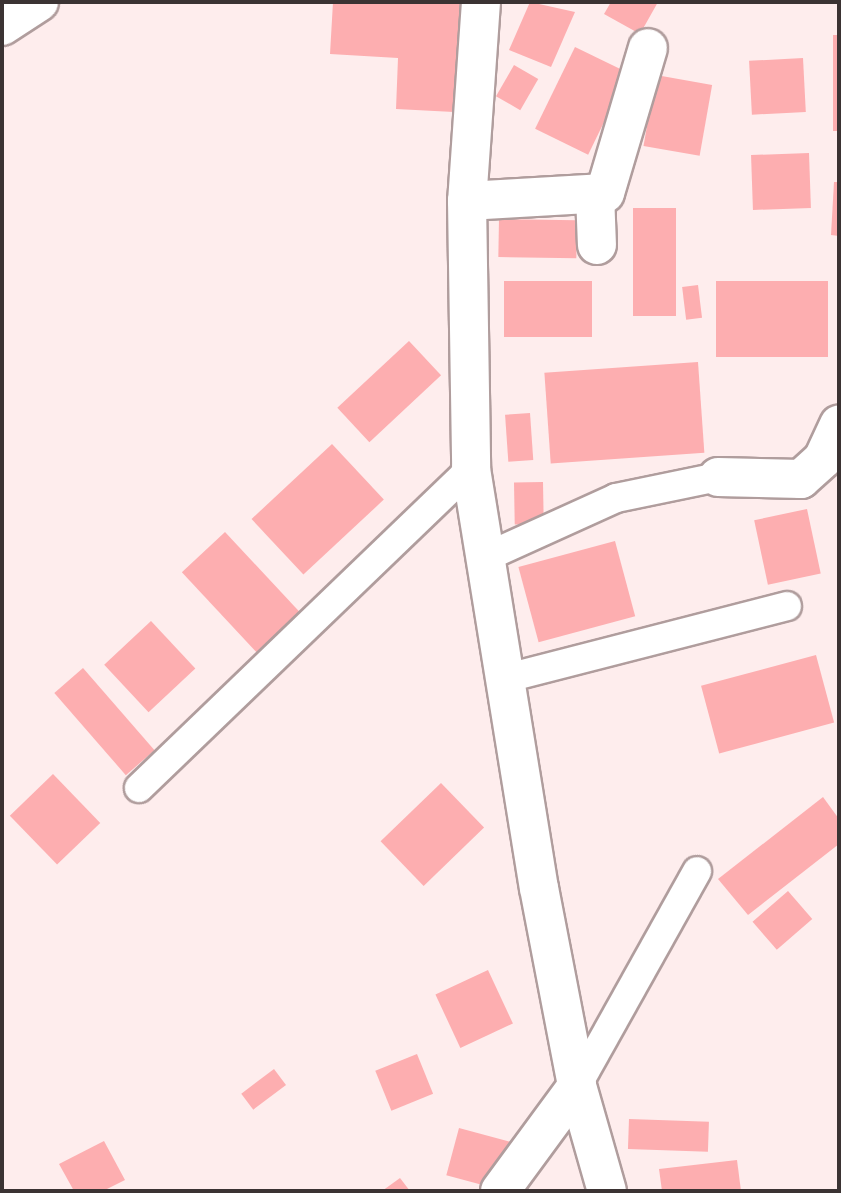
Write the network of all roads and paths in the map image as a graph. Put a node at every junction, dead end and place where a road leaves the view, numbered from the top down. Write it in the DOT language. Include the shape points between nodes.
graph roads {
  1 [pos="39,2"];
  2 [pos="481,2"];
  3 [pos="2,26"];
  4 [pos="648,48"];
  5 [pos="596,194"];
  6 [pos="467,201"];
  7 [pos="597,244"];
  8 [pos="839,425"];
  9 [pos="471,469"];
  10 [pos="718,477"];
  11 [pos="486,557"];
  12 [pos="787,606"];
  13 [pos="507,678"];
  14 [pos="139,788"];
  15 [pos="697,871"];
  16 [pos="577,1086"];
  17 [pos="500,1191"];
  18 [pos="607,1191"];
  1 -- 3 [label="street"];
  2 -- 6 [label="street"];
  4 -- 5 [label="street" via="605,194"];
  5 -- 6 [label="street"];
  5 -- 7 [label="street"];
  6 -- 9 [label="street"];
  8 -- 10 [label="street" via="823,459 800,479"];
  9 -- 11 [label="street"];
  9 -- 14 [label="lane"];
  10 -- 11 [label="lane" via="616,498"];
  11 -- 13 [label="street"];
  12 -- 13 [label="lane"];
  13 -- 16 [label="street"];
  15 -- 16 [label="lane"];
  16 -- 17 [label="street"];
  16 -- 18 [label="street"];
}
